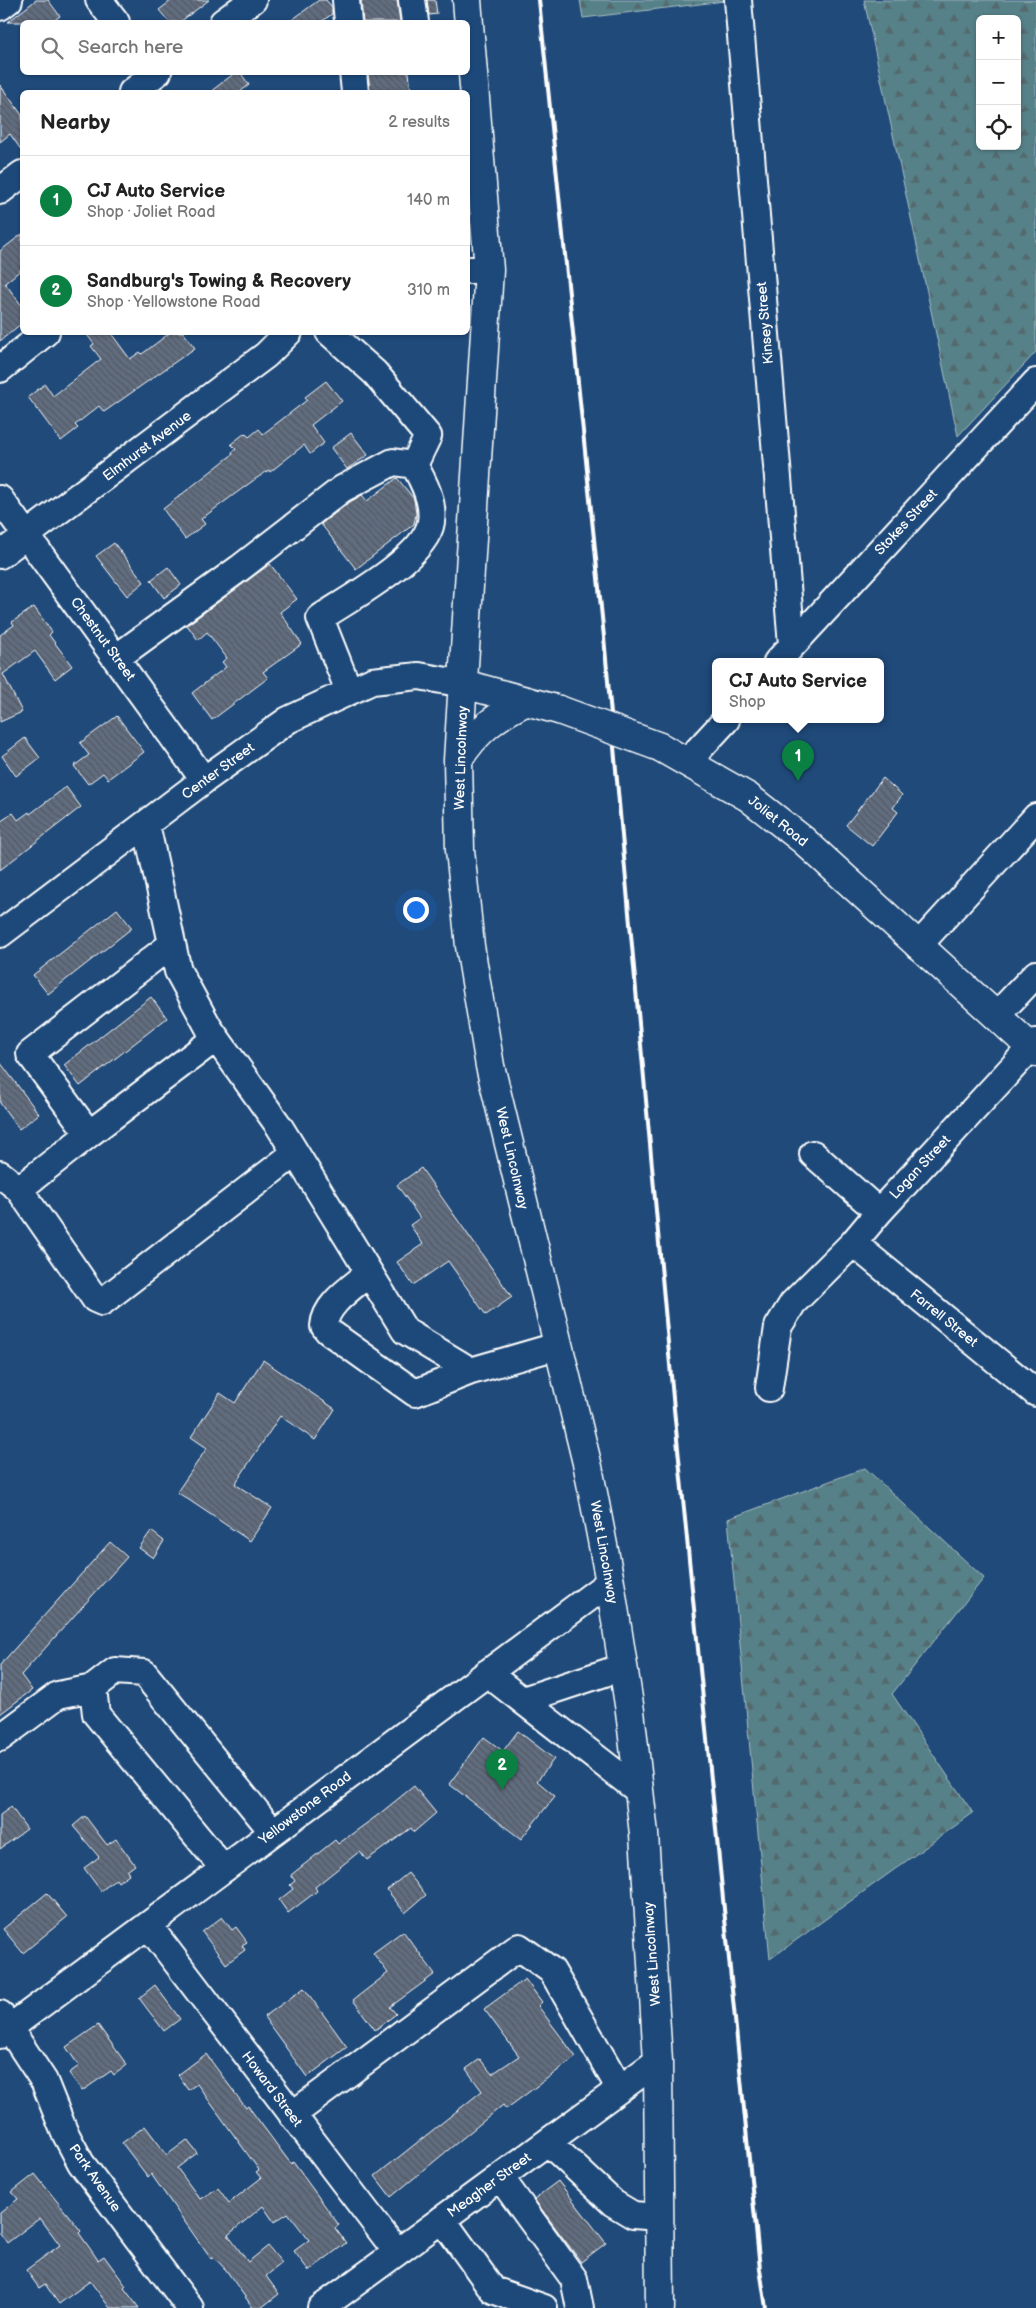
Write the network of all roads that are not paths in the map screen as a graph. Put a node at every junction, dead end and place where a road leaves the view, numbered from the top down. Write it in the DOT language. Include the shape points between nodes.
graph roads {
  1 [pos="9,0"];
  2 [pos="99,0"];
  3 [pos="253,0"];
  4 [pos="346,0"];
  5 [pos="412,0"];
  6 [pos="468,0"];
  7 [pos="738,0"];
  8 [pos="0,7"];
  9 [pos="114,20"];
  10 [pos="226,20"];
  11 [pos="348,20"];
  12 [pos="414,20"];
  13 [pos="468,20"];
  14 [pos="470,74"];
  15 [pos="353,75"];
  16 [pos="159,78"];
  17 [pos="136,90"];
  18 [pos="356,90"];
  19 [pos="473,151"];
  20 [pos="20,176"];
  21 [pos="0,191"];
  22 [pos="478,270"];
  23 [pos="42,335"];
  24 [pos="286,335"];
  25 [pos="332,335"];
  26 [pos="0,369"];
  27 [pos="1036,382"];
  28 [pos="414,465"];
  29 [pos="0,499"];
  30 [pos="27,534"];
  31 [pos="0,555"];
  32 [pos="784,654"];
  33 [pos="116,658"];
  34 [pos="464,684"];
  35 [pos="349,691"];
  36 [pos="527,701"];
  37 [pos="723,723"];
  38 [pos="458,760"];
  39 [pos="688,761"];
  40 [pos="204,780"];
  41 [pos="1036,817"];
  42 [pos="146,824"];
  43 [pos="0,934"];
  44 [pos="172,944"];
  45 [pos="918,946"];
  46 [pos="1036,974"];
  47 [pos="996,1016"];
  48 [pos="216,1038"];
  49 [pos="1034,1047"];
  50 [pos="89,1134"];
  51 [pos="295,1153"];
  52 [pos="813,1154"];
  53 [pos="10,1181"];
  54 [pos="879,1212"];
  55 [pos="853,1243"];
  56 [pos="369,1273"];
  57 [pos="557,1346"];
  58 [pos="471,1371"];
  59 [pos="769,1388"];
  60 [pos="1036,1393"];
  61 [pos="610,1582"];
  62 [pos="623,1667"];
  63 [pos="486,1673"];
  64 [pos="93,1688"];
  65 [pos="523,1700"];
  66 [pos="0,1738"];
  67 [pos="639,1791"];
  68 [pos="273,1832"];
  69 [pos="224,1869"];
  70 [pos="148,1925"];
  71 [pos="3,2026"];
  72 [pos="658,2062"];
  73 [pos="620,2089"];
  74 [pos="292,2115"];
  75 [pos="548,2142"];
  76 [pos="500,2177"];
  77 [pos="659,2217"];
  78 [pos="442,2219"];
  79 [pos="397,2252"];
  80 [pos="190,2308"];
  81 [pos="321,2308"];
  82 [pos="544,2308"];
  83 [pos="580,2308"];
  84 [pos="659,2308"];
  1 -- 8 [label="street"];
  2 -- 9 [label="street"];
  3 -- 10 [label="street"];
  4 -- 11 [label="street"];
  5 -- 12 [label="street"];
  6 -- 13 [label="main road, West Lincolnway"];
  7 -- 32 [label="street, Kinsey Street"];
  14 -- 19 [label="main road, West Lincolnway"];
  15 -- 18 [label="street"];
  16 -- 17 [label="street"];
  19 -- 22 [label="main road, West Lincolnway"];
  20 -- 21 [label="street"];
  22 -- 34 [label="main road, West Lincolnway"];
  23 -- 26 [label="street"];
  24 -- 30 [label="street, Elmhurst Avenue" via="266,355"];
  25 -- 28 [label="street" via="375,373 428,436"];
  27 -- 32 [label="street, Stokes Street"];
  28 -- 33 [label="street" via="393,462 342,489"];
  28 -- 35 [label="street" via="430,502 431,524 427,533 406,561 320,618"];
  29 -- 30 [label="street, Chestnut Street"];
  30 -- 31 [label="street, Elmhurst Avenue"];
  30 -- 33 [label="street, Chestnut Street"];
  33 -- 40 [label="street, Chestnut Street"];
  34 -- 35 [label="street, Center Street" via="419,676 372,681"];
  34 -- 36 [label="main road, Joliet Road"];
  34 -- 38 [label="main road, West Lincolnway"];
  35 -- 40 [label="street, Center Street" via="288,720"];
  36 -- 38 [label="main road" via="494,718 468,743"];
  36 -- 39 [label="main road, Joliet Road, bridge" via="660,747"];
  37 -- 39 [label="street"];
  38 -- 57 [label="main road, West Lincolnway" via="460,850 467,917 490,1066"];
  39 -- 45 [label="main road, Joliet Road" via="748,797 803,840"];
  40 -- 42 [label="street, Center Street"];
  41 -- 45 [label="street"];
  42 -- 43 [label="street, Center Street"];
  42 -- 44 [label="street"];
  44 -- 48 [label="street" via="178,970"];
  44 -- 50 [label="street" via="30,1054"];
  45 -- 47 [label="main road, Joliet Road"];
  46 -- 47 [label="street"];
  47 -- 49 [label="main road, Joliet Road"];
  48 -- 50 [label="street"];
  48 -- 51 [label="street"];
  49 -- 54 [label="street, Logan Street"];
  50 -- 53 [label="street"];
  51 -- 53 [label="street" via="102,1302 95,1299"];
  51 -- 56 [label="street"];
  52 -- 54 [label="street"];
  54 -- 55 [label="street, Logan Street"];
  55 -- 59 [label="street, Logan Street" via="794,1303 778,1327"];
  55 -- 60 [label="street, Farrell Street"];
  56 -- 58 [label="street" via="405,1332"];
  56 -- 58 [label="street" via="324,1316 324,1326 328,1331 415,1393"];
  57 -- 58 [label="street"];
  57 -- 61 [label="main road, West Lincolnway" via="588,1466"];
  61 -- 62 [label="main road, West Lincolnway"];
  61 -- 63 [label="street, Yellowstone Road"];
  62 -- 65 [label="street"];
  62 -- 67 [label="main road, West Lincolnway"];
  63 -- 65 [label="street"];
  63 -- 68 [label="street, Yellowstone Road"];
  64 -- 66 [label="street" via="58,1695"];
  64 -- 68 [label="street" via="114,1671 144,1673"];
  64 -- 69 [label="street" via="96,1714"];
  65 -- 67 [label="street"];
  67 -- 72 [label="main road, West Lincolnway"];
  68 -- 69 [label="street, Yellowstone Road"];
  69 -- 70 [label="street, Yellowstone Road"];
  70 -- 71 [label="street, Yellowstone Road"];
  70 -- 74 [label="street, Howard Street"];
  71 -- 80 [label="street, Park Avenue" via="44,2081 81,2163"];
  72 -- 73 [label="street, Meagher Street"];
  72 -- 77 [label="main road, West Lincolnway"];
  73 -- 74 [label="street" via="552,1971 519,1947"];
  73 -- 75 [label="street, Meagher Street"];
  74 -- 79 [label="street, Howard Street"];
  75 -- 76 [label="street, Meagher Street"];
  75 -- 77 [label="street" via="613,2204 633,2215"];
  76 -- 78 [label="street, Meagher Street"];
  76 -- 83 [label="street" via="574,2279"];
  77 -- 84 [label="main road, West Lincolnway"];
  78 -- 79 [label="street, Meagher Street"];
  78 -- 82 [label="street" via="493,2290"];
  79 -- 81 [label="street, Meagher Street"];
}
